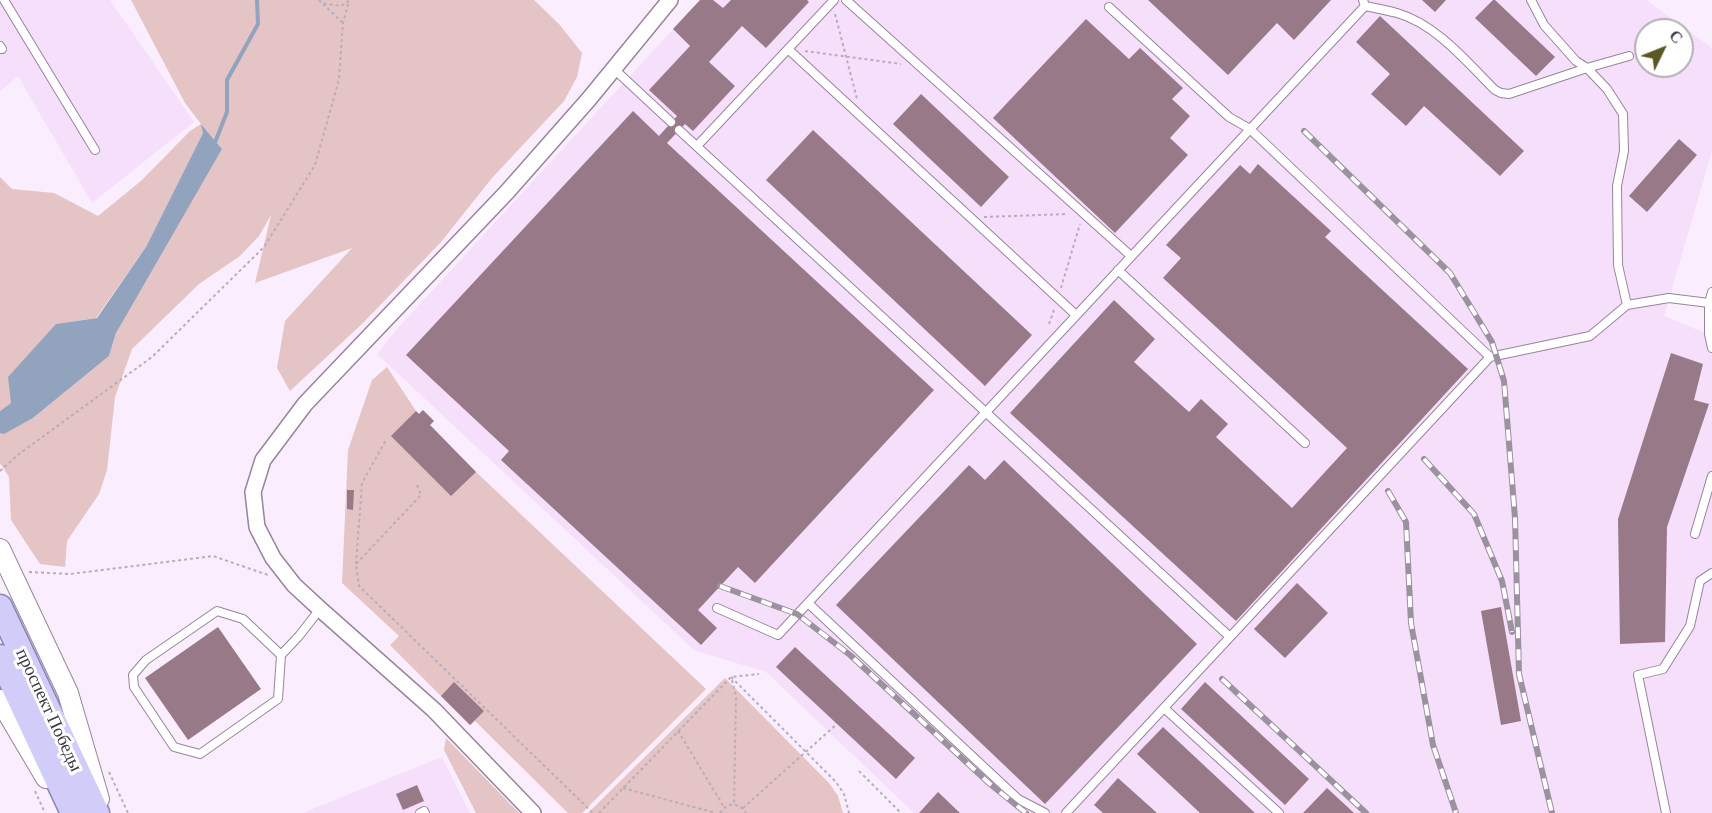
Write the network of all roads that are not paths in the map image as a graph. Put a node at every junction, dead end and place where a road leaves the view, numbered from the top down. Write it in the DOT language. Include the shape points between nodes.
graph roads {
  1 [pos="4,0"];
  2 [pos="670,0"];
  3 [pos="834,0"];
  4 [pos="846,0"];
  5 [pos="1531,0"];
  6 [pos="1364,3"];
  7 [pos="1109,7"];
  8 [pos="788,49"];
  9 [pos="1629,56"];
  10 [pos="1587,68"];
  11 [pos="614,69"];
  12 [pos="671,122"];
  13 [pos="1250,129"];
  14 [pos="679,130"];
  15 [pos="697,146"];
  16 [pos="95,150"];
  17 [pos="1131,256"];
  18 [pos="1118,270"];
  19 [pos="1712,292"];
  20 [pos="1709,303"];
  21 [pos="1627,305"];
  22 [pos="1076,315"];
  23 [pos="1712,348"];
  24 [pos="1490,357"];
  25 [pos="986,412"];
  26 [pos="1305,443"];
  27 [pos="1712,476"];
  28 [pos="1695,534"];
  29 [pos="0,549"];
  30 [pos="1712,573"];
  31 [pos="808,603"];
  32 [pos="0,607"];
  33 [pos="717,608"];
  34 [pos="320,609"];
  35 [pos="1230,637"];
  36 [pos="281,655"];
  37 [pos="0,657"];
  38 [pos="0,700"];
  39 [pos="1164,708"];
  40 [pos="67,813"];
  41 [pos="74,813"];
  42 [pos="97,813"];
  43 [pos="104,813"];
  44 [pos="420,813"];
  45 [pos="425,813"];
  46 [pos="533,813"];
  47 [pos="1045,813"];
  48 [pos="1066,813"];
  49 [pos="1279,813"];
  50 [pos="1666,813"];
  1 -- 16 [label="lane"];
  2 -- 11 [label="street"];
  3 -- 8 [label="lane"];
  4 -- 17 [label="lane"];
  5 -- 10 [label="lane" via="1560,45"];
  6 -- 10 [label="lane" via="1418,22 1501,93 1509,94"];
  6 -- 13 [label="lane"];
  7 -- 13 [label="lane" via="1229,117"];
  8 -- 15 [label="lane"];
  8 -- 22 [label="lane"];
  9 -- 10 [label="lane"];
  10 -- 21 [label="lane" via="1623,114 1624,150 1617,186 1617,220 1618,265"];
  11 -- 12 [label="lane"];
  11 -- 34 [label="street" via="507,192 305,404 263,460 253,492 257,527 273,558"];
  13 -- 17 [label="lane"];
  13 -- 24 [label="lane"];
  14 -- 15 [label="lane"];
  15 -- 25 [label="lane"];
  17 -- 18 [label="lane"];
  18 -- 22 [label="lane"];
  18 -- 26 [label="lane"];
  19 -- 20 [label="lane"];
  20 -- 21 [label="lane" via="1669,298"];
  20 -- 23 [label="lane"];
  21 -- 24 [label="lane" via="1590,336"];
  22 -- 25 [label="lane"];
  24 -- 35 [label="lane"];
  25 -- 31 [label="lane"];
  25 -- 35 [label="lane"];
  27 -- 28 [label="lane"];
  29 -- 43 [label="street" via="68,693"];
  30 -- 50 [label="lane" via="1700,582 1690,626 1663,669 1638,675"];
  31 -- 33 [label="lane" via="778,635"];
  31 -- 47 [label="lane" via="1018,799"];
  32 -- 42 [label="main road, проспект Победы"];
  34 -- 36 [label="lane"];
  34 -- 46 [label="street" via="434,710"];
  35 -- 39 [label="lane"];
  36 -- 36 [label="lane" via="278,699 200,754 174,747 134,687 133,675 146,660 217,611 243,620"];
  37 -- 41 [label="main road, проспект Победы"];
  38 -- 40 [label="street"];
  39 -- 48 [label="lane"];
  39 -- 49 [label="lane"];
  44 -- 45 [label="lane"];
}
